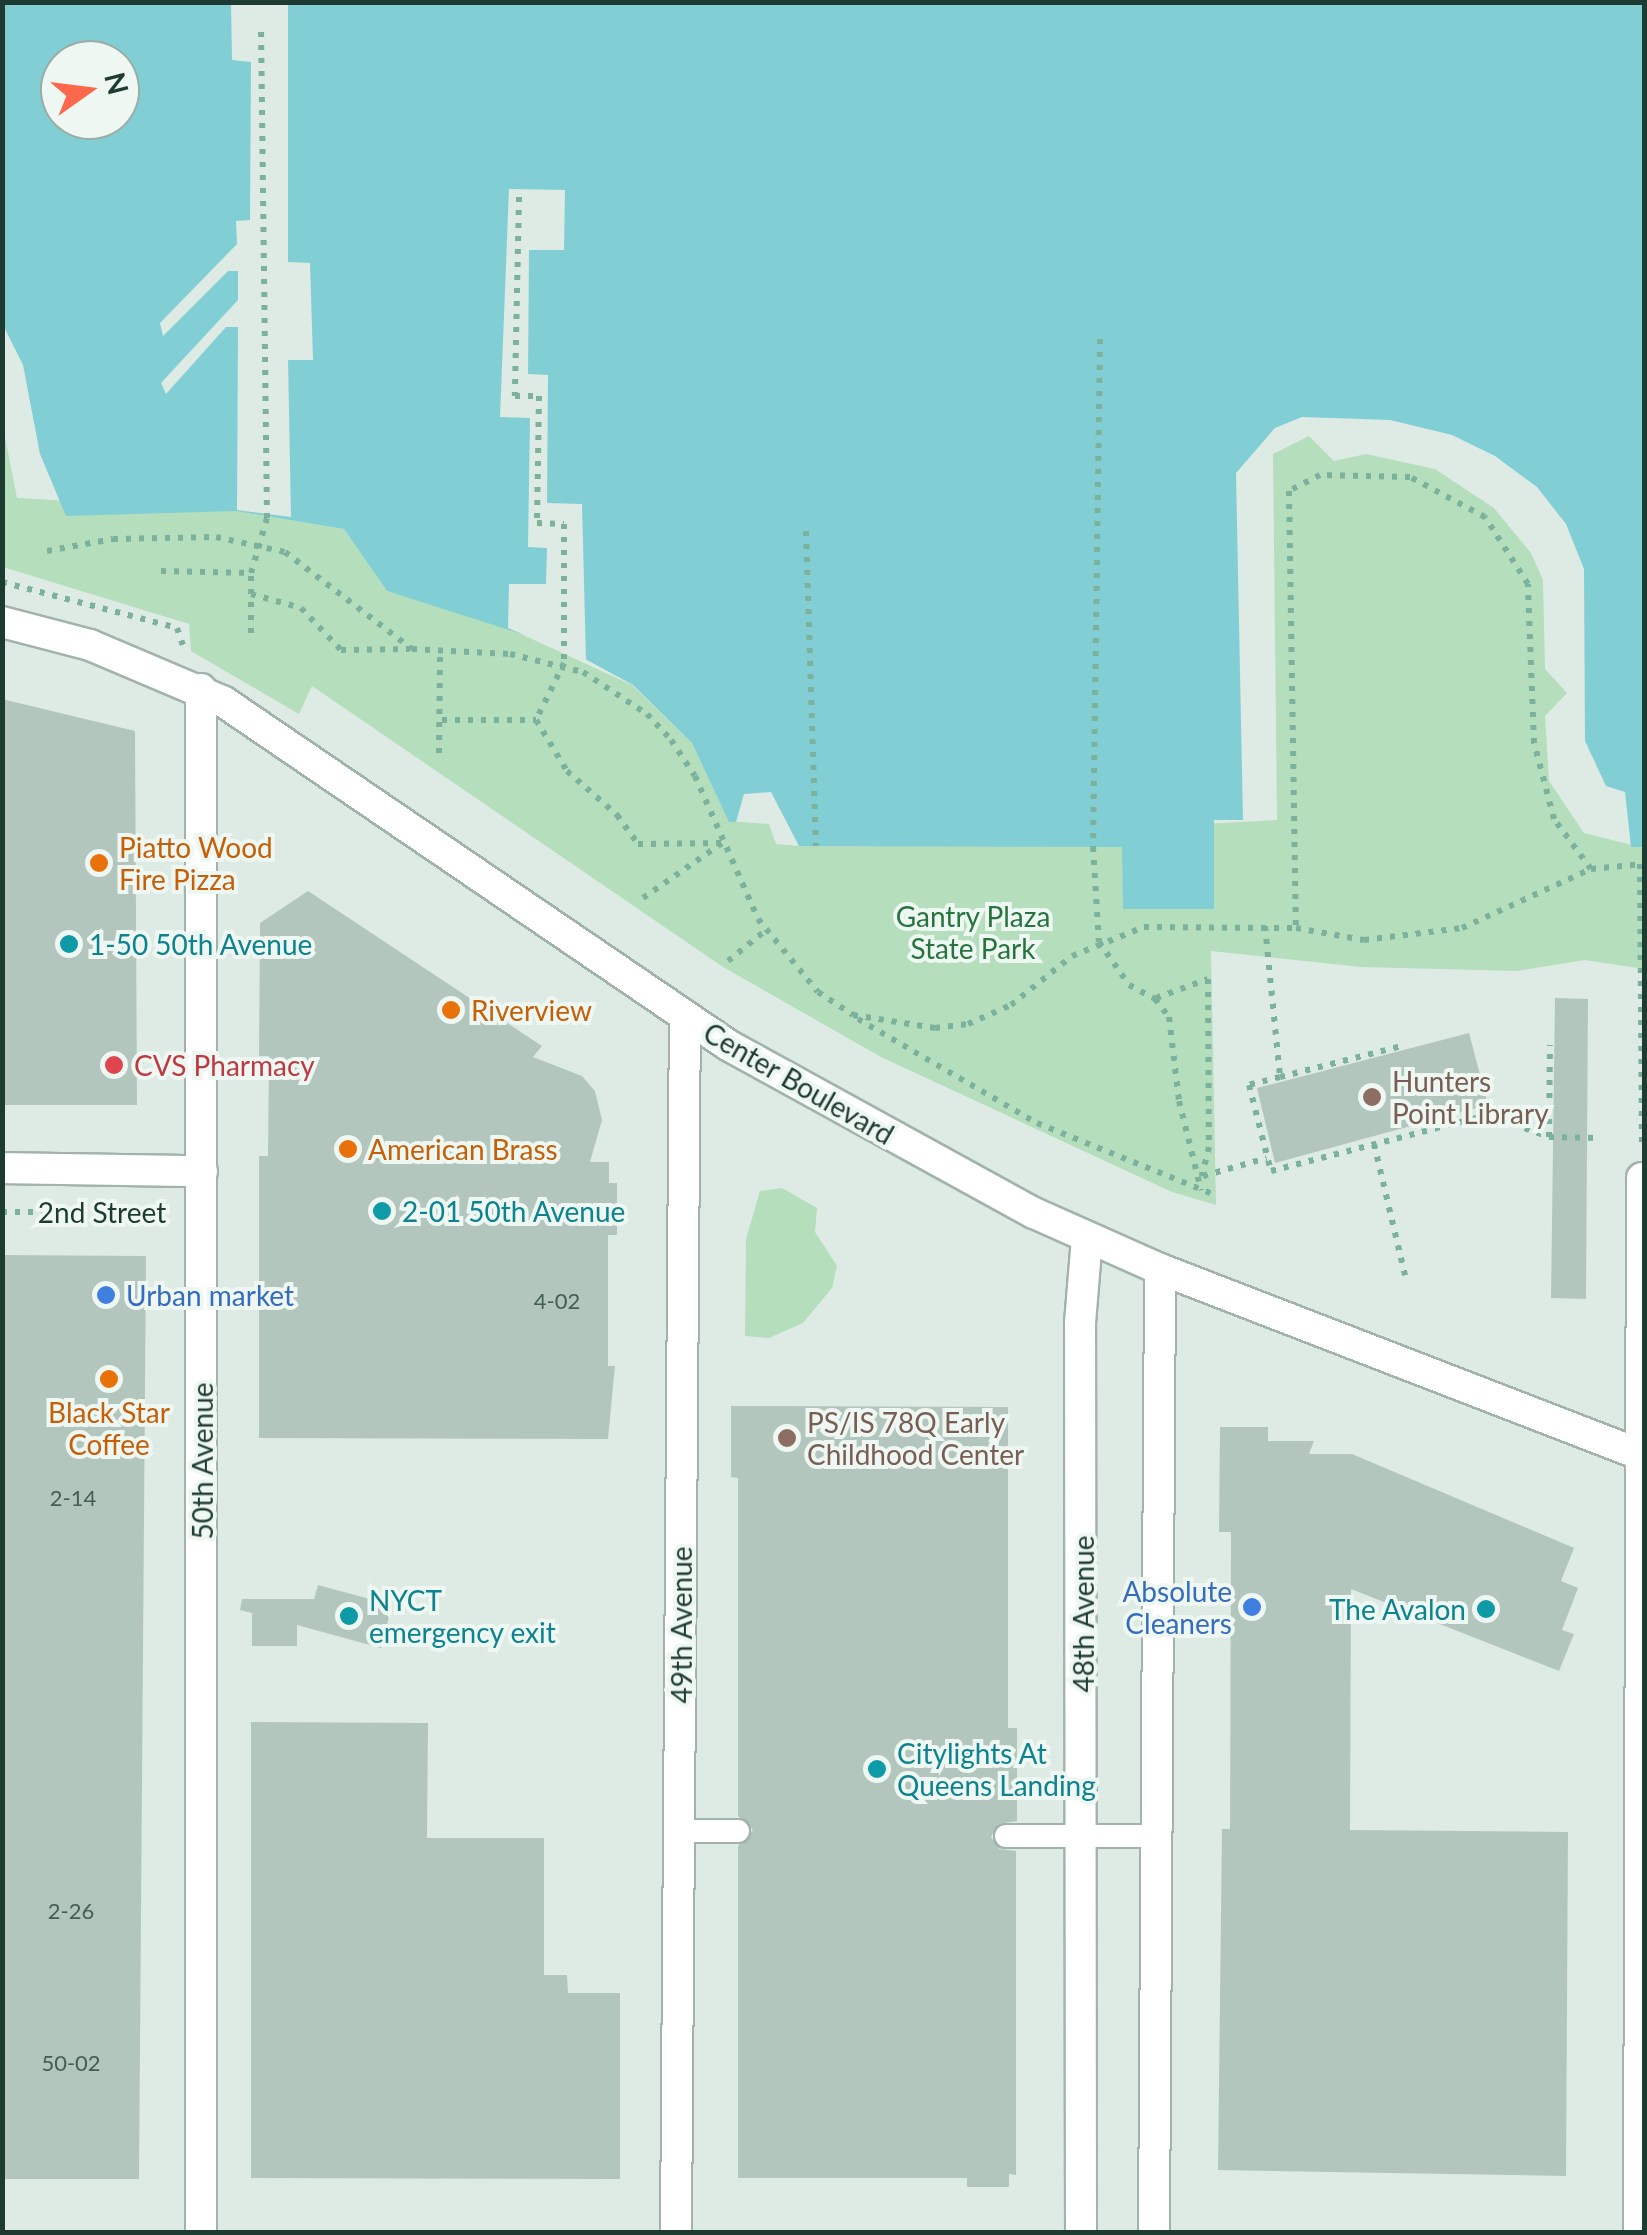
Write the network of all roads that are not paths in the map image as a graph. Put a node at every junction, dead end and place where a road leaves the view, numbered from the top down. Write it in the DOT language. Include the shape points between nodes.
graph roads {
  1 [pos="2,622"];
  2 [pos="201,689"];
  3 [pos="685,1017"];
  4 [pos="2,1168"];
  5 [pos="202,1171"];
  6 [pos="1642,1178"];
  7 [pos="1088,1237"];
  8 [pos="1160,1269"];
  9 [pos="1644,1456"];
  10 [pos="679,1831"];
  11 [pos="738,1831"];
  12 [pos="1006,1836"];
  13 [pos="1083,1836"];
  14 [pos="1157,1836"];
  15 [pos="201,2232"];
  16 [pos="676,2232"];
  17 [pos="1081,2232"];
  18 [pos="1154,2232"];
  19 [pos="1639,2232"];
  1 -- 2 [label="street, Center Boulevard" via="90,646"];
  2 -- 3 [label="street, Center Boulevard"];
  2 -- 5 [label="street, 50th Avenue"];
  3 -- 7 [label="street, Center Boulevard" via="933,1160"];
  3 -- 10 [label="street, 49th Avenue"];
  4 -- 5 [label="street, 2nd Street"];
  5 -- 15 [label="street, 50th Avenue"];
  6 -- 9 [label="street"];
  7 -- 8 [label="street, Center Boulevard"];
  7 -- 13 [label="street, 48th Avenue" via="1080,1322"];
  8 -- 9 [label="street, Center Boulevard"];
  8 -- 14 [label="street"];
  9 -- 19 [label="street"];
  10 -- 11 [label="lane"];
  10 -- 16 [label="street, 49th Avenue"];
  12 -- 13 [label="lane"];
  13 -- 14 [label="lane"];
  13 -- 17 [label="street, 48th Avenue"];
  14 -- 18 [label="street"];
}
